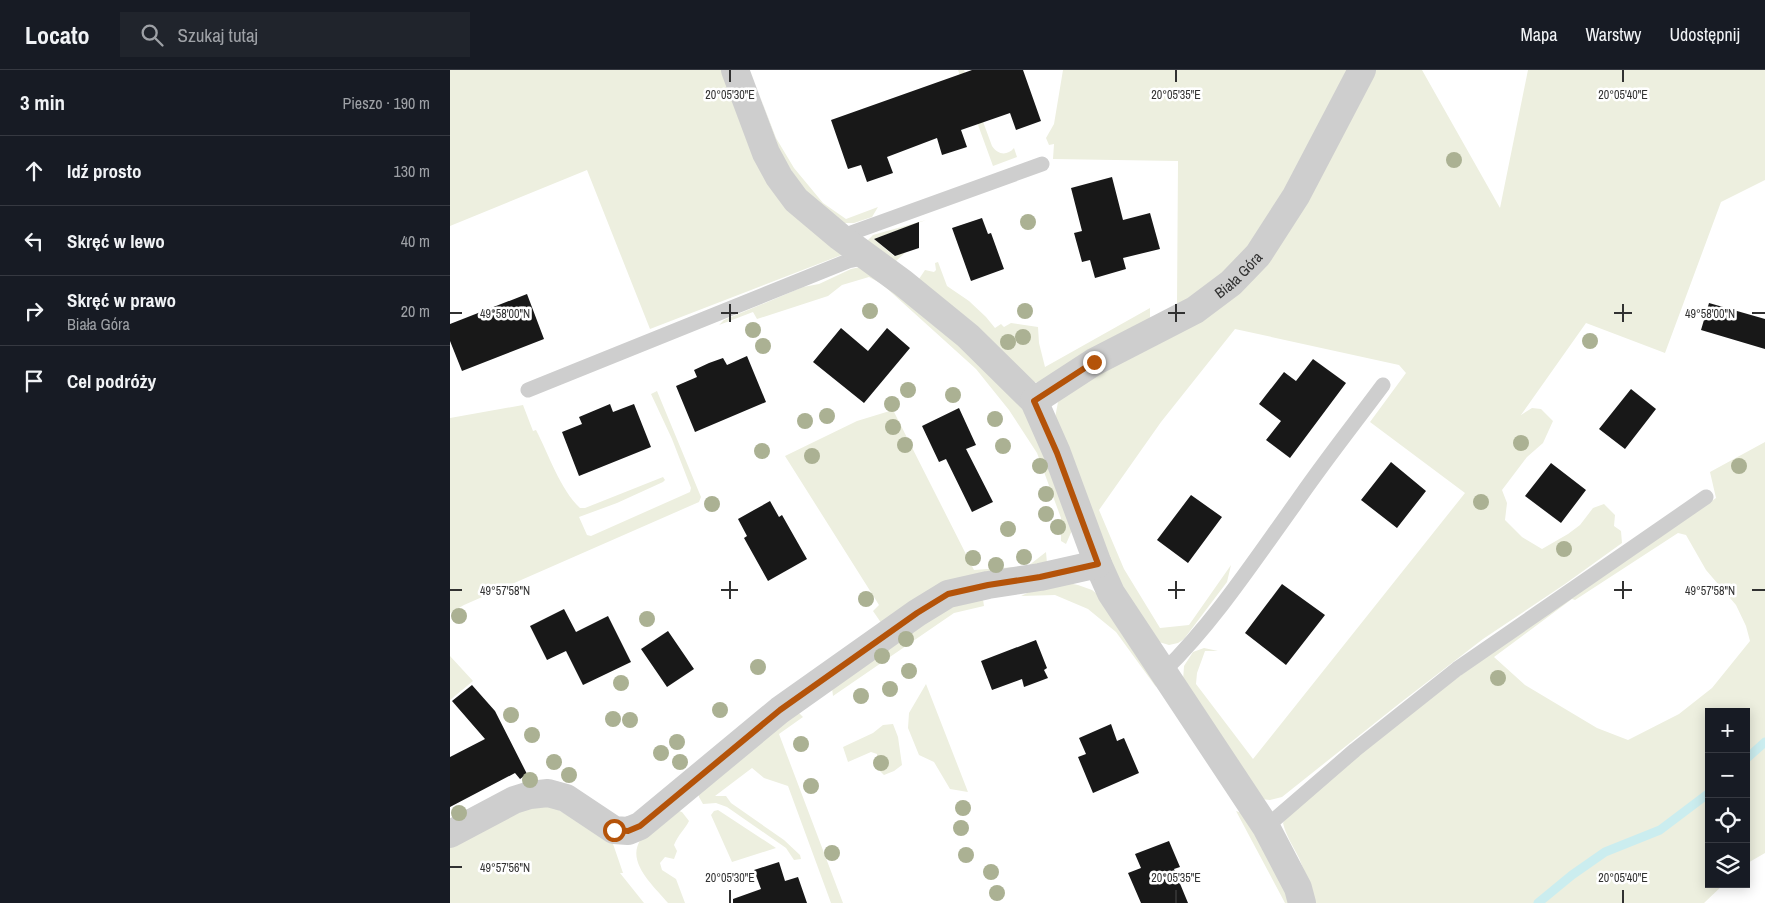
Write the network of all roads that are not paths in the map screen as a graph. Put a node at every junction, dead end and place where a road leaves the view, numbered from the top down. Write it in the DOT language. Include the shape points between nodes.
graph roads {
  1 [pos="735,70"];
  2 [pos="1362,70"];
  3 [pos="1042,164"];
  4 [pos="840,237"];
  5 [pos="868,257"];
  6 [pos="1384,385"];
  7 [pos="528,390"];
  8 [pos="1034,401"];
  9 [pos="1706,497"];
  10 [pos="1098,564"];
  11 [pos="1164,671"];
  12 [pos="1266,827"];
  13 [pos="450,834"];
  14 [pos="1302,903"];
  1 -- 4 [label="street" via="766,153 779,177 796,200"];
  2 -- 8 [label="street, Biała Góra" via="1296,196 1258,255 1231,283 1195,310 1094,362"];
  3 -- 4 [label="lane"];
  4 -- 5 [label="street"];
  5 -- 7 [label="lane" via="848,261"];
  5 -- 8 [label="street" via="968,336"];
  6 -- 11 [label="lane" via="1188,648"];
  8 -- 10 [label="street"];
  9 -- 12 [label="lane" via="1457,669 1354,750"];
  10 -- 11 [label="street" via="1111,593"];
  10 -- 13 [label="street" via="948,594 780,710 640,826 628,831 614,830 566,798 548,793 514,800"];
  11 -- 12 [label="street"];
  12 -- 14 [label="street" via="1298,888"];
}
